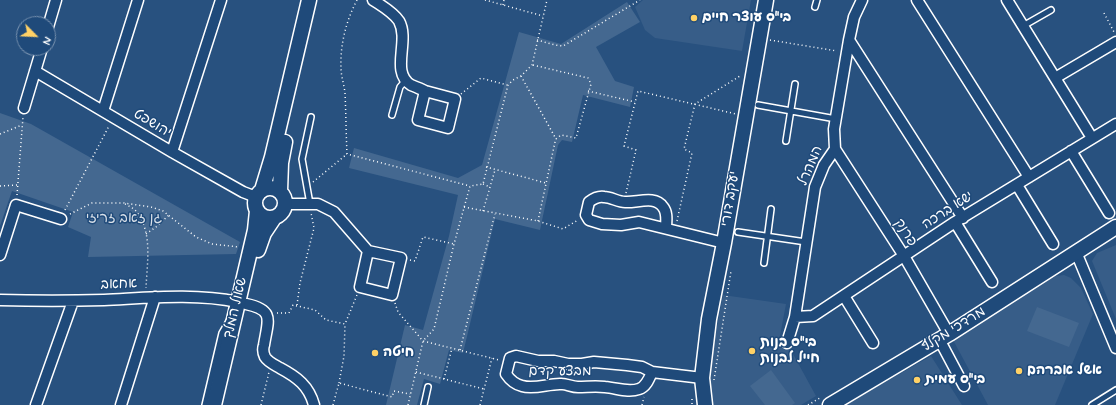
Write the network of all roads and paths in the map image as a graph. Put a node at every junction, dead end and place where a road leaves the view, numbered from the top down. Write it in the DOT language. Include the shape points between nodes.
graph roads {
  1 [pos="56,0"];
  2 [pos="138,0"];
  3 [pos="221,0"];
  4 [pos="309,0"];
  5 [pos="317,0"];
  6 [pos="357,0"];
  7 [pos="373,0"];
  8 [pos="485,0"];
  9 [pos="504,0"];
  10 [pos="547,0"];
  11 [pos="640,0"];
  12 [pos="766,0"];
  13 [pos="817,0"];
  14 [pos="862,0"];
  15 [pos="917,0"];
  16 [pos="1007,0"];
  17 [pos="503,5"];
  18 [pos="815,7"];
  19 [pos="1051,10"];
  20 [pos="1104,13"];
  21 [pos="51,16"];
  22 [pos="543,16"];
  23 [pos="1023,26"];
  24 [pos="1116,35"];
  25 [pos="760,38"];
  26 [pos="537,40"];
  27 [pos="849,40"];
  28 [pos="1116,42"];
  29 [pos="847,53"];
  30 [pos="40,56"];
  31 [pos="532,64"];
  32 [pos="35,71"];
  33 [pos="745,74"];
  34 [pos="521,76"];
  35 [pos="1055,78"];
  36 [pos="406,80"];
  37 [pos="795,84"];
  38 [pos="508,85"];
  39 [pos="426,91"];
  40 [pos="588,91"];
  41 [pos="455,99"];
  42 [pos="635,102"];
  43 [pos="695,104"];
  44 [pos="758,105"];
  45 [pos="24,108"];
  46 [pos="103,111"];
  47 [pos="791,112"];
  48 [pos="392,115"];
  49 [pos="745,116"];
  50 [pos="113,117"];
  51 [pos="311,117"];
  52 [pos="836,119"];
  53 [pos="1116,124"];
  54 [pos="22,125"];
  55 [pos="0,134"];
  56 [pos="1092,138"];
  57 [pos="556,139"];
  58 [pos="786,141"];
  59 [pos="835,149"];
  60 [pos="1071,151"];
  61 [pos="172,152"];
  62 [pos="347,154"];
  63 [pos="486,167"];
  64 [pos="496,170"];
  65 [pos="1029,177"];
  66 [pos="546,183"];
  67 [pos="483,184"];
  68 [pos="18,185"];
  69 [pos="1016,185"];
  70 [pos="0,186"];
  71 [pos="470,186"];
  72 [pos="490,186"];
  73 [pos="307,187"];
  74 [pos="280,191"];
  75 [pos="258,199"];
  76 [pos="624,202"];
  77 [pos="124,203"];
  78 [pos="286,204"];
  79 [pos="310,204"];
  80 [pos="16,205"];
  81 [pos="464,207"];
  82 [pos="771,210"];
  83 [pos="484,211"];
  84 [pos="1109,213"];
  85 [pos="495,214"];
  86 [pos="169,215"];
  87 [pos="586,215"];
  88 [pos="61,218"];
  89 [pos="274,218"];
  90 [pos="959,220"];
  91 [pos="538,221"];
  92 [pos="1116,227"];
  93 [pos="670,229"];
  94 [pos="738,232"];
  95 [pos="146,234"];
  96 [pos="767,236"];
  97 [pos="806,242"];
  98 [pos="724,243"];
  99 [pos="454,244"];
  100 [pos="1053,244"];
  101 [pos="251,247"];
  102 [pos="368,251"];
  103 [pos="1076,252"];
  104 [pos="0,255"];
  105 [pos="904,256"];
  106 [pos="401,258"];
  107 [pos="764,263"];
  108 [pos="992,282"];
  109 [pos="360,287"];
  110 [pos="392,295"];
  111 [pos="844,296"];
  112 [pos="150,298"];
  113 [pos="0,300"];
  114 [pos="73,301"];
  115 [pos="297,305"];
  116 [pos="239,307"];
  117 [pos="267,314"];
  118 [pos="795,317"];
  119 [pos="345,324"];
  120 [pos="944,336"];
  121 [pos="423,341"];
  122 [pos="787,343"];
  123 [pos="872,343"];
  124 [pos="1116,347"];
  125 [pos="452,348"];
  126 [pos="460,350"];
  127 [pos="492,358"];
  128 [pos="271,363"];
  129 [pos="509,363"];
  130 [pos="416,372"];
  131 [pos="652,372"];
  132 [pos="702,378"];
  133 [pos="444,379"];
  134 [pos="339,383"];
  135 [pos="964,386"];
  136 [pos="428,387"];
  137 [pos="484,389"];
  138 [pos="1116,390"];
  139 [pos="410,394"];
  140 [pos="826,401"];
  141 [pos="704,403"];
  142 [pos="36,405"];
  143 [pos="121,405"];
  144 [pos="205,405"];
  145 [pos="214,405"];
  146 [pos="222,405"];
  147 [pos="261,405"];
  148 [pos="314,405"];
  149 [pos="333,405"];
  150 [pos="408,405"];
  151 [pos="424,405"];
  152 [pos="480,405"];
  153 [pos="808,405"];
  154 [pos="1092,405"];
  1 -- 21 [label="street"];
  2 -- 46 [label="street"];
  3 -- 61 [label="street"];
  4 -- 75 [label="street, שאול המלך" via="272,157"];
  5 -- 74 [label="street" via="284,146"];
  6 -- 62 [label="path" via="350,14 340,51 345,91"];
  7 -- 36 [label="street" via="386,8 399,22 403,42 401,70"];
  8 -- 17 [label="path"];
  9 -- 17 [label="path"];
  10 -- 22 [label="path"];
  11 -- 26 [label="path" via="563,46"];
  12 -- 25 [label="street, יעקב דורי"];
  13 -- 18 [label="lane"];
  14 -- 27 [label="street, המהרל" via="854,17"];
  15 -- 65 [label="street"];
  16 -- 23 [label="street"];
  17 -- 22 [label="path"];
  19 -- 23 [label="lane"];
  20 -- 24 [label="path"];
  22 -- 26 [label="path"];
  23 -- 35 [label="street"];
  25 -- 29 [label="path"];
  25 -- 49 [label="street, יעקב דורי"];
  26 -- 31 [label="path"];
  27 -- 29 [label="street, המהרל"];
  27 -- 90 [label="street"];
  28 -- 35 [label="street"];
  29 -- 52 [label="street, המהרל"];
  30 -- 32 [label="street"];
  31 -- 34 [label="path"];
  31 -- 40 [label="path" via="588,78 591,84"];
  32 -- 45 [label="street"];
  32 -- 46 [label="street, יהושפט"];
  33 -- 43 [label="path"];
  34 -- 38 [label="path"];
  34 -- 57 [label="path"];
  35 -- 56 [label="street"];
  36 -- 39 [label="street"];
  36 -- 48 [label="lane" via="400,87"];
  37 -- 47 [label="lane"];
  38 -- 41 [label="path" via="481,78"];
  38 -- 63 [label="path"];
  39 -- 41 [label="street"];
  39 -- 41 [label="street" via="418,120 448,128"];
  40 -- 42 [label="path"];
  40 -- 57 [label="path" via="576,138 561,135"];
  42 -- 43 [label="path" via="638,91"];
  42 -- 76 [label="path" via="624,146 636,150"];
  43 -- 49 [label="path"];
  43 -- 93 [label="path" via="684,149 692,153"];
  44 -- 47 [label="lane"];
  45 -- 54 [label="path"];
  46 -- 50 [label="street, יהושפט"];
  47 -- 52 [label="lane"];
  47 -- 58 [label="lane"];
  49 -- 98 [label="street, יעקב דורי"];
  50 -- 61 [label="street, יהושפט"];
  50 -- 88 [label="path"];
  51 -- 73 [label="lane" via="302,159"];
  52 -- 59 [label="street, המהרל"];
  53 -- 56 [label="street, ישא ברכה"];
  54 -- 55 [label="path"];
  54 -- 68 [label="path"];
  56 -- 60 [label="street, ישא ברכה"];
  57 -- 66 [label="path"];
  59 -- 97 [label="street, המהרל" via="824,164 815,187"];
  59 -- 105 [label="street, פרנק"];
  60 -- 65 [label="street, ישא ברכה"];
  60 -- 84 [label="street"];
  61 -- 75 [label="street, יהושפט"];
  62 -- 71 [label="path"];
  62 -- 73 [label="path"];
  63 -- 64 [label="path"];
  63 -- 67 [label="path"];
  64 -- 66 [label="path"];
  64 -- 72 [label="path"];
  65 -- 69 [label="street, ישא ברכה"];
  66 -- 91 [label="path"];
  67 -- 71 [label="path"];
  67 -- 72 [label="path"];
  68 -- 70 [label="path"];
  68 -- 80 [label="path"];
  69 -- 90 [label="street, ישא ברכה"];
  69 -- 100 [label="street"];
  71 -- 81 [label="path"];
  72 -- 83 [label="path"];
  73 -- 79 [label="lane"];
  74 -- 75 [label="street" via="271,187"];
  74 -- 78 [label="street" via="286,199"];
  75 -- 89 [label="street" via="264,217"];
  75 -- 101 [label="street, שאול המלך"];
  76 -- 87 [label="street" via="604,197 595,198 589,202"];
  76 -- 93 [label="street" via="658,202 663,207"];
  77 -- 86 [label="path" via="151,207"];
  77 -- 88 [label="path" via="92,203"];
  77 -- 95 [label="path" via="135,210"];
  78 -- 79 [label="street"];
  78 -- 89 [label="street" via="282,213"];
  79 -- 102 [label="street" via="324,206 334,212"];
  79 -- 115 [label="path" via="314,228"];
  80 -- 88 [label="street"];
  80 -- 104 [label="street"];
  81 -- 83 [label="path"];
  81 -- 99 [label="path"];
  82 -- 96 [label="lane"];
  83 -- 85 [label="path"];
  85 -- 91 [label="path"];
  85 -- 126 [label="path"];
  86 -- 95 [label="path"];
  86 -- 101 [label="path" via="196,237 212,244"];
  87 -- 91 [label="path" via="563,229"];
  87 -- 93 [label="street" via="590,220 602,224 621,225 639,222"];
  89 -- 116 [label="street, שאול המלך" via="260,244"];
  90 -- 105 [label="street, ישא ברכה"];
  90 -- 108 [label="street"];
  92 -- 103 [label="street, מרדכי מקלף"];
  93 -- 98 [label="street"];
  94 -- 96 [label="lane"];
  95 -- 112 [label="path"];
  96 -- 97 [label="lane"];
  96 -- 107 [label="lane"];
  97 -- 118 [label="street, המהרל"];
  98 -- 132 [label="street, יעקב דורי"];
  99 -- 106 [label="path" via="423,237 415,261"];
  99 -- 121 [label="path" via="434,329"];
  101 -- 116 [label="street, שאול המלך"];
  102 -- 106 [label="street"];
  102 -- 109 [label="street"];
  103 -- 120 [label="street, מרדכי מקלף"];
  103 -- 124 [label="street"];
  105 -- 111 [label="street, ישא ברכה"];
  105 -- 120 [label="street, פרנק"];
  106 -- 110 [label="street"];
  109 -- 110 [label="street"];
  109 -- 119 [label="path"];
  110 -- 121 [label="path" via="398,312"];
  111 -- 118 [label="street, ישא ברכה" via="813,316"];
  111 -- 123 [label="street"];
  112 -- 114 [label="street, אחאב"];
  112 -- 116 [label="street, אחאב" via="209,298"];
  112 -- 143 [label="street"];
  113 -- 114 [label="street, אחאב"];
  114 -- 142 [label="street"];
  115 -- 117 [label="path" via="292,305 289,313"];
  115 -- 119 [label="path" via="315,310 326,320"];
  116 -- 117 [label="street, אחאב" via="262,308"];
  116 -- 144 [label="lane" via="222,333"];
  116 -- 145 [label="street, שאול המלך"];
  116 -- 146 [label="street, שאול המלך"];
  117 -- 128 [label="street" via="263,349 264,356"];
  118 -- 122 [label="street, המהרל"];
  119 -- 134 [label="path" via="344,356"];
  120 -- 135 [label="street, פרנק"];
  120 -- 140 [label="street, מרדכי מקלף"];
  121 -- 125 [label="path"];
  121 -- 130 [label="path"];
  125 -- 126 [label="path"];
  125 -- 133 [label="path"];
  126 -- 127 [label="path"];
  127 -- 129 [label="path"];
  127 -- 137 [label="path"];
  128 -- 147 [label="path"];
  128 -- 148 [label="street" via="301,382 311,394"];
  129 -- 131 [label="street, מבצע קדם" via="510,358 516,356 568,364 627,364"];
  129 -- 131 [label="street, מבצע קדם" via="506,374 512,382 523,387 562,384 634,390 648,382"];
  130 -- 133 [label="path"];
  130 -- 139 [label="path"];
  131 -- 132 [label="street, מבצע קדם"];
  132 -- 141 [label="street, יעקב דורי"];
  133 -- 137 [label="path"];
  134 -- 139 [label="path" via="392,397 394,391"];
  134 -- 149 [label="path"];
  136 -- 151 [label="lane"];
  137 -- 152 [label="path"];
  138 -- 154 [label="lane"];
  139 -- 150 [label="path"];
  140 -- 153 [label="path"];
}
